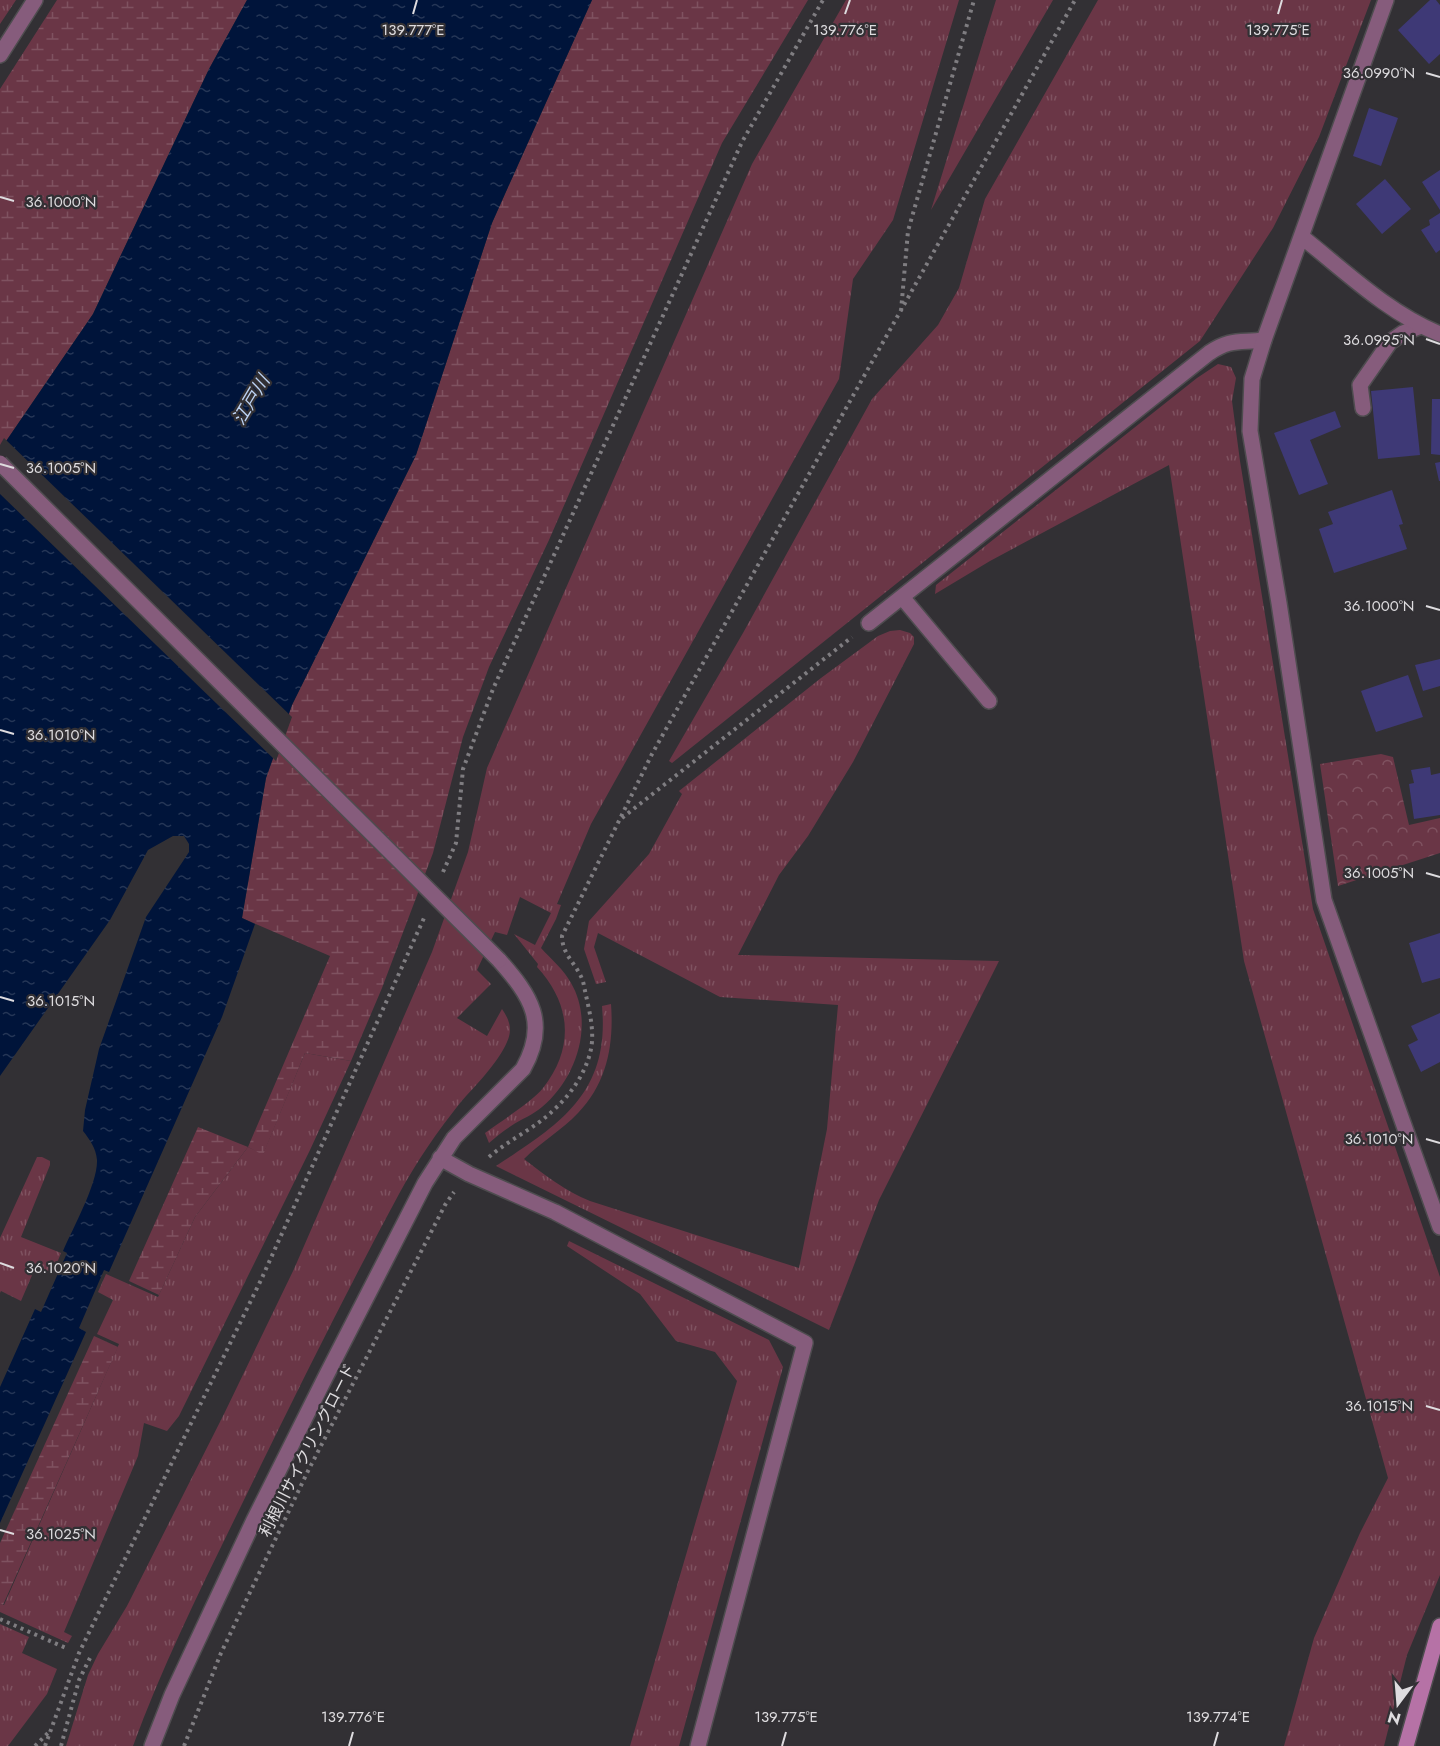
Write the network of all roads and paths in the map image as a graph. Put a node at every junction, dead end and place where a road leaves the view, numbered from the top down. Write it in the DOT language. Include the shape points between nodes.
graph roads {
  1 [pos="35,0"];
  2 [pos="823,0"];
  3 [pos="974,0"];
  4 [pos="1075,0"];
  5 [pos="1386,0"];
  6 [pos="0,55"];
  7 [pos="1302,237"];
  8 [pos="900,313"];
  9 [pos="1421,326"];
  10 [pos="1440,334"];
  11 [pos="1264,340"];
  12 [pos="1363,408"];
  13 [pos="0,463"];
  14 [pos="902,597"];
  15 [pos="868,623"];
  16 [pos="989,701"];
  17 [pos="621,820"];
  18 [pos="442,874"];
  19 [pos="425,916"];
  20 [pos="440,1158"];
  21 [pos="469,1174"];
  22 [pos="1440,1227"];
  23 [pos="0,1619"];
  24 [pos="1440,1626"];
  25 [pos="66,1648"];
  26 [pos="90,1658"];
  27 [pos="49,1732"];
  28 [pos="35,1746"];
  29 [pos="45,1746"];
  30 [pos="61,1746"];
  31 [pos="152,1746"];
  32 [pos="184,1746"];
  33 [pos="698,1746"];
  34 [pos="1406,1746"];
  1 -- 6 [label="street"];
  2 -- 18 [label="path" via="742,142 493,689 463,769 456,843"];
  3 -- 8 [label="path" via="908,231"];
  4 -- 8 [label="path, 利根川サイクリングロード"];
  5 -- 7 [label="street"];
  7 -- 9 [label="street" via="1394,310"];
  7 -- 11 [label="street"];
  8 -- 17 [label="path, 利根川サイクリングロード" via="658,743"];
  9 -- 10 [label="street"];
  9 -- 12 [label="street" via="1390,342 1360,385"];
  11 -- 14 [label="street" via="1234,340 1209,352"];
  11 -- 22 [label="street" via="1252,379 1250,431 1324,900"];
  13 -- 20 [label="street, bridge" via="515,978 536,1021 531,1055 523,1069 454,1138"];
  14 -- 15 [label="street"];
  14 -- 16 [label="street"];
  15 -- 17 [label="path"];
  17 -- 21 [label="path, 利根川サイクリングロード" via="562,936 562,947 583,978 591,1022 591,1050 580,1076 565,1101"];
  19 -- 27 [label="path" via="261,1280 79,1653"];
  20 -- 21 [label="street"];
  20 -- 31 [label="street" via="254,1520"];
  21 -- 32 [label="path, 利根川サイクリングロード" via="445,1205 308,1471 221,1653"];
  21 -- 33 [label="street" via="555,1212 805,1343"];
  23 -- 25 [label="path"];
  24 -- 34 [label="street"];
  26 -- 30 [label="path" via="79,1680"];
  27 -- 28 [label="path"];
  27 -- 29 [label="path"];
}
